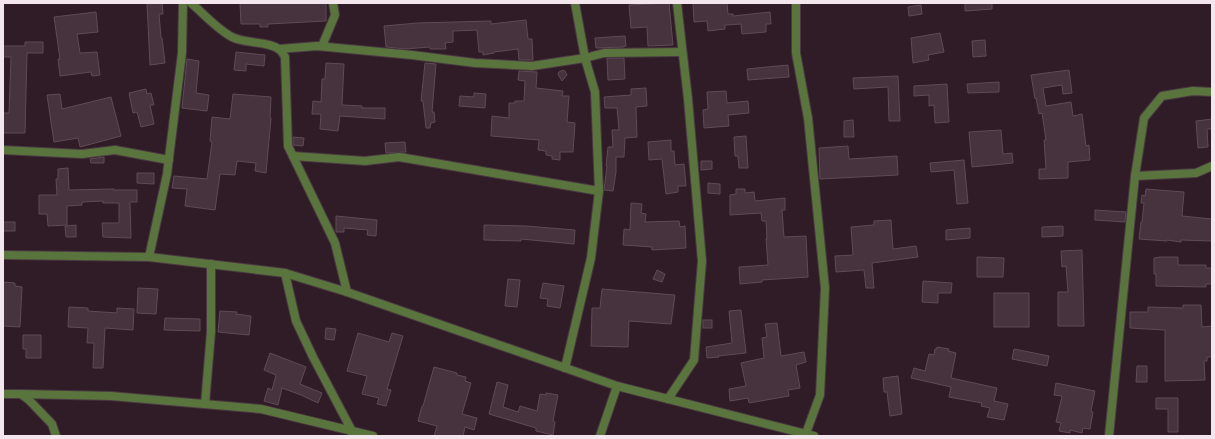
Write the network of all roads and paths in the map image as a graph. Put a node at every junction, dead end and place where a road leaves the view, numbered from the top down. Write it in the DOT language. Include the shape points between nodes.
graph roads {
  1 [pos="183,3"];
  2 [pos="191,3"];
  3 [pos="333,3"];
  4 [pos="575,3"];
  5 [pos="677,3"];
  6 [pos="796,3"];
  7 [pos="322,46"];
  8 [pos="279,49"];
  9 [pos="682,52"];
  10 [pos="585,58"];
  11 [pos="1212,92"];
  12 [pos="3,150"];
  13 [pos="293,156"];
  14 [pos="169,160"];
  15 [pos="1212,166"];
  16 [pos="1135,176"];
  17 [pos="599,191"];
  18 [pos="3,255"];
  19 [pos="149,257"];
  20 [pos="211,264"];
  21 [pos="285,273"];
  22 [pos="347,292"];
  23 [pos="565,368"];
  24 [pos="617,386"];
  25 [pos="3,394"];
  26 [pos="21,394"];
  27 [pos="668,399"];
  28 [pos="205,404"];
  29 [pos="352,433"];
  30 [pos="805,435"];
  31 [pos="56,436"];
  32 [pos="373,436"];
  33 [pos="600,436"];
  34 [pos="814,436"];
  35 [pos="1109,436"];
  1 -- 14 [label="street" via="182,53"];
  2 -- 8 [label="street" via="232,37"];
  3 -- 7 [label="street" via="334,15"];
  4 -- 10 [label="street"];
  5 -- 9 [label="street"];
  6 -- 30 [label="street" via="796,53 808,118 825,288 820,395"];
  7 -- 8 [label="street"];
  7 -- 10 [label="street" via="474,63 532,66"];
  8 -- 13 [label="street" via="285,58 288,146"];
  9 -- 10 [label="street" via="604,53"];
  9 -- 27 [label="street" via="702,261 694,360"];
  10 -- 17 [label="street" via="595,92"];
  11 -- 16 [label="street" via="1193,91 1162,96 1144,118"];
  12 -- 14 [label="street" via="82,154 115,150"];
  13 -- 17 [label="street" via="365,161 399,157"];
  13 -- 22 [label="street" via="335,243"];
  14 -- 19 [label="street"];
  15 -- 16 [label="street" via="1196,173"];
  16 -- 35 [label="street"];
  17 -- 23 [label="street" via="591,258"];
  18 -- 19 [label="street"];
  19 -- 20 [label="street"];
  20 -- 21 [label="street"];
  20 -- 28 [label="street" via="211,332"];
  21 -- 22 [label="street"];
  21 -- 29 [label="street" via="296,321"];
  22 -- 23 [label="street"];
  23 -- 24 [label="street"];
  24 -- 27 [label="street"];
  24 -- 33 [label="street"];
  25 -- 26 [label="street"];
  26 -- 28 [label="street" via="111,396"];
  26 -- 31 [label="street" via="52,424"];
  27 -- 30 [label="street"];
  28 -- 29 [label="street" via="261,409"];
  29 -- 32 [label="street"];
  30 -- 34 [label="street"];
}
